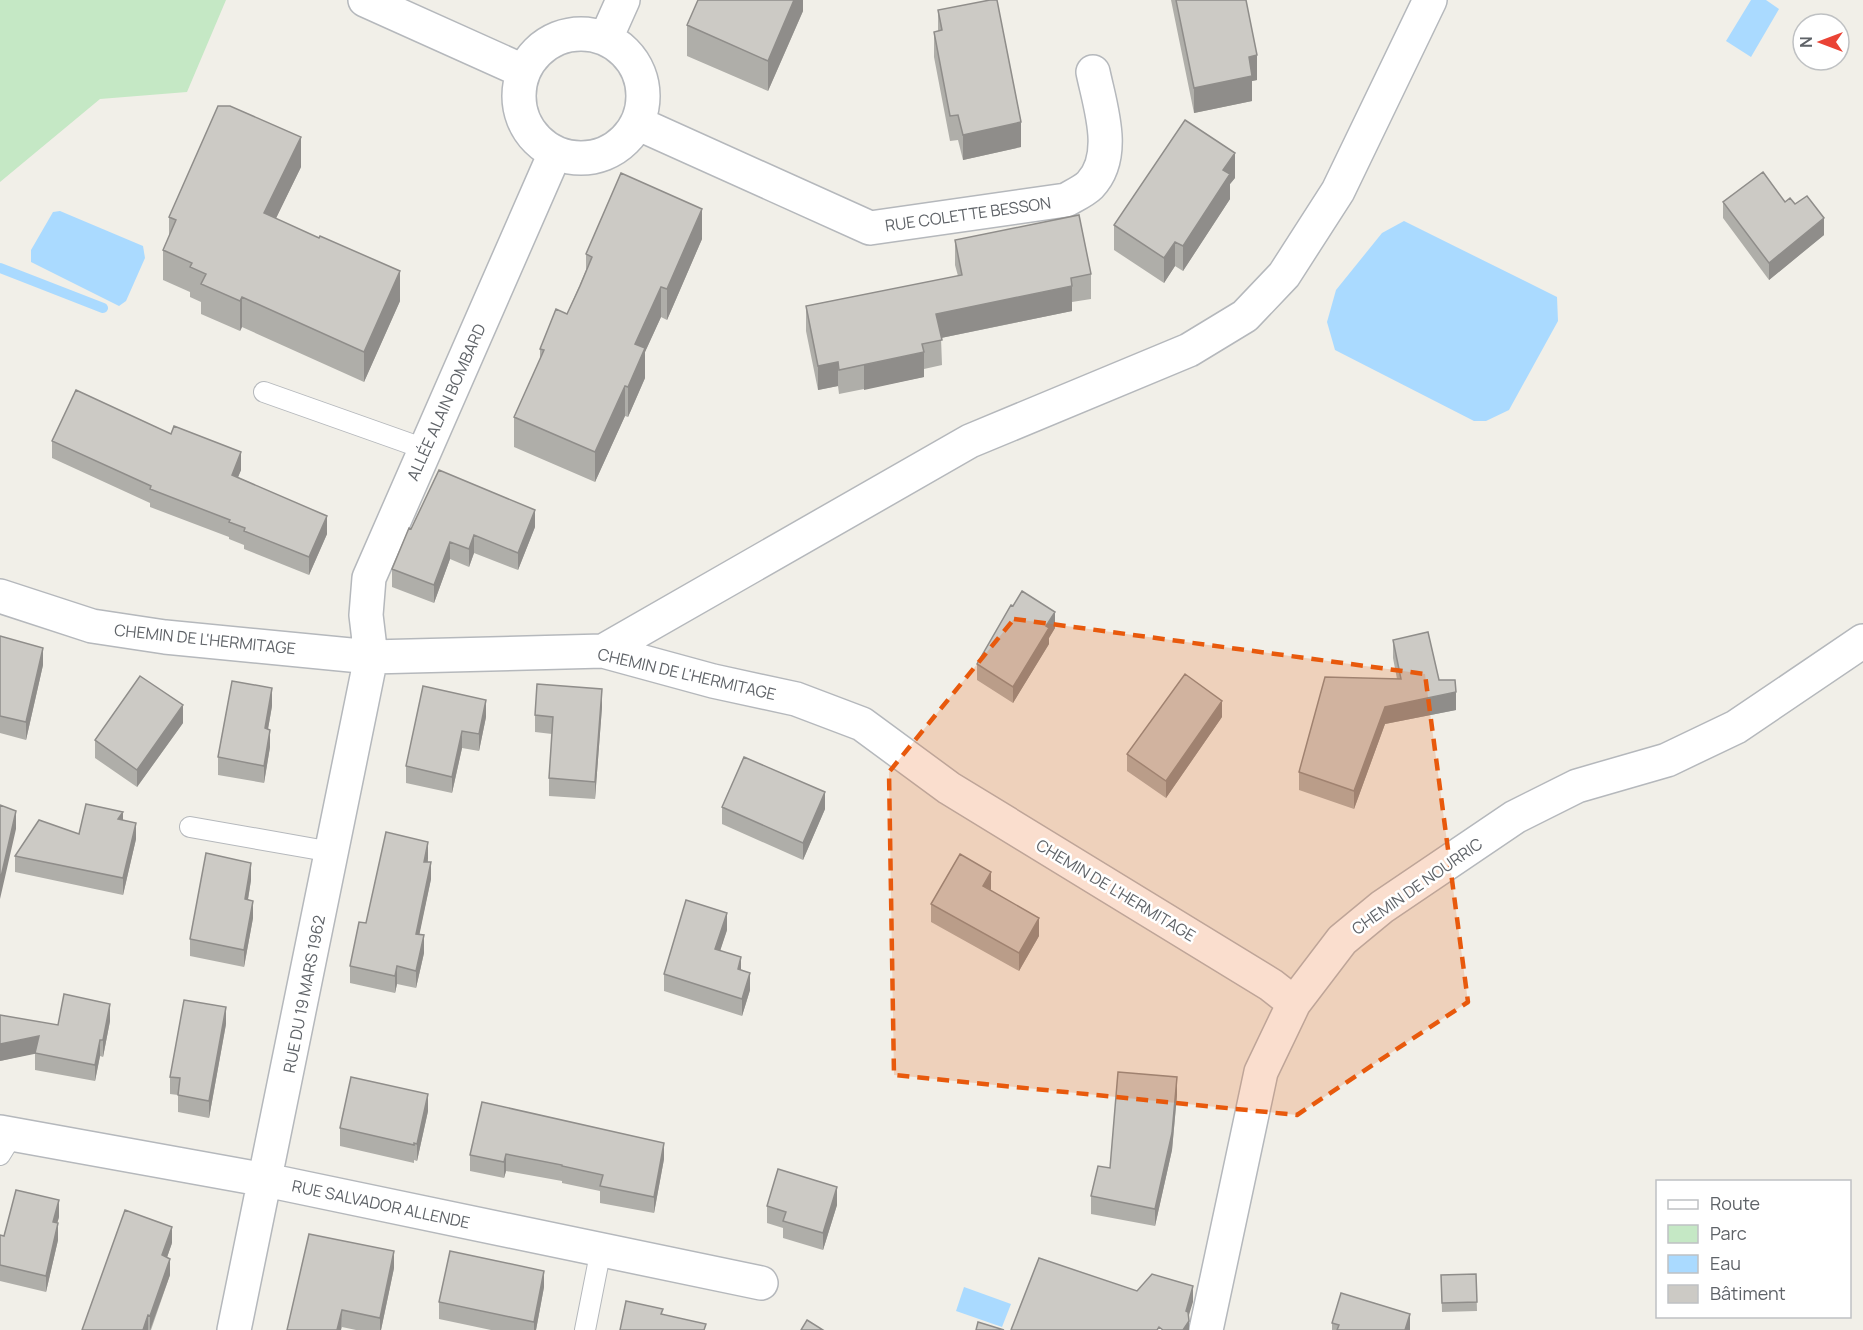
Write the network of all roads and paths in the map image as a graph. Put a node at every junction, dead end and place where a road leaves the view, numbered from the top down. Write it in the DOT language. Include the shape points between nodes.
graph roads {
  1 [pos="365,0"];
  2 [pos="623,0"];
  3 [pos="1430,0"];
  4 [pos="606,38"];
  5 [pos="523,71"];
  6 [pos="1093,72"];
  7 [pos="637,123"];
  8 [pos="555,153"];
  9 [pos="264,392"];
  10 [pos="425,449"];
  11 [pos="0,596"];
  12 [pos="1863,641"];
  13 [pos="603,651"];
  14 [pos="371,657"];
  15 [pos="190,827"];
  16 [pos="332,852"];
  17 [pos="1294,1003"];
  18 [pos="4,1140"];
  19 [pos="266,1180"];
  20 [pos="601,1249"];
  21 [pos="761,1283"];
  22 [pos="234,1330"];
  23 [pos="585,1330"];
  24 [pos="1206,1330"];
  1 -- 5 [label="street"];
  2 -- 4 [label="street"];
  3 -- 13 [label="street" via="1338,191 1284,275 1245,316 1189,350 970,441"];
  4 -- 5 [label="street" via="582,33 558,37 537,51"];
  4 -- 7 [label="street" via="627,53 639,74 643,99"];
  5 -- 8 [label="street" via="518,95 522,119 536,139"];
  6 -- 7 [label="street, RUE COLETTE BESSON" via="1105,133 1103,165 1089,186 1066,200 870,228"];
  7 -- 8 [label="street" via="623,142 602,155 579,159"];
  8 -- 10 [label="street, ALLÉE ALAIN BOMBARD"];
  9 -- 10 [label="lane"];
  10 -- 14 [label="street, ALLÉE ALAIN BOMBARD" via="369,578 366,615"];
  11 -- 14 [label="street, CHEMIN DE L'HERMITAGE" via="92,626"];
  12 -- 17 [label="street, CHEMIN DE NOURRIC" via="1737,727 1667,760 1577,786 1515,818 1382,907 1342,940"];
  13 -- 14 [label="street, CHEMIN DE L'HERMITAGE"];
  13 -- 17 [label="street, CHEMIN DE L'HERMITAGE" via="796,699 862,724 949,788"];
  14 -- 16 [label="street, RUE DU 19 MARS 1962"];
  15 -- 16 [label="lane"];
  16 -- 19 [label="street, RUE DU 19 MARS 1962"];
  17 -- 24 [label="street, CHEMIN DE NOURRIC" via="1261,1072"];
  18 -- 19 [label="street, RUE SALVADOR ALLENDE"];
  19 -- 20 [label="street, RUE SALVADOR ALLENDE"];
  19 -- 22 [label="street, RUE DU 19 MARS 1962"];
  20 -- 21 [label="street, RUE SALVADOR ALLENDE"];
  20 -- 23 [label="lane"];
}
